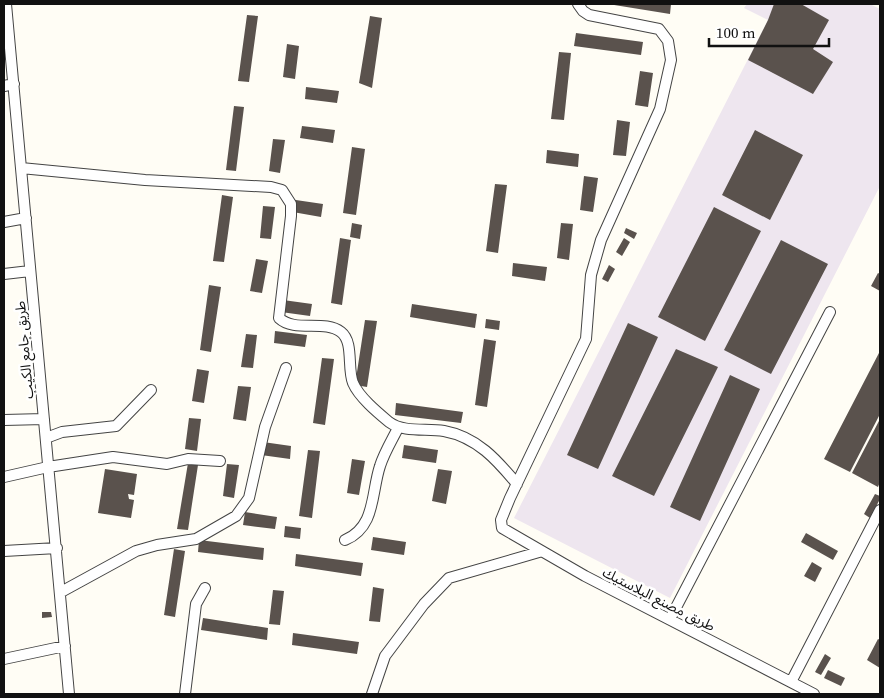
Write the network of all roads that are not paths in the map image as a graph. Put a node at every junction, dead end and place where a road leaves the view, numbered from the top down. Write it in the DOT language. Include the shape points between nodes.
graph roads {
  1 [pos="6,4"];
  2 [pos="578,4"];
  3 [pos="9,85"];
  4 [pos="21,168"];
  5 [pos="26,218"];
  6 [pos="4,222"];
  7 [pos="30,271"];
  8 [pos="4,274"];
  9 [pos="830,312"];
  10 [pos="286,368"];
  11 [pos="151,390"];
  12 [pos="44,419"];
  13 [pos="4,420"];
  14 [pos="398,428"];
  15 [pos="46,438"];
  16 [pos="220,461"];
  17 [pos="48,467"];
  18 [pos="4,477"];
  19 [pos="517,484"];
  20 [pos="880,510"];
  21 [pos="346,540"];
  22 [pos="57,548"];
  23 [pos="4,551"];
  24 [pos="539,552"];
  25 [pos="205,588"];
  26 [pos="61,592"];
  27 [pos="670,619"];
  28 [pos="65,646"];
  29 [pos="4,659"];
  30 [pos="791,682"];
  31 [pos="70,694"];
  32 [pos="185,694"];
  33 [pos="372,694"];
  34 [pos="814,694"];
  1 -- 3 [label="street, طريق جامع الكيب"];
  2 -- 19 [label="street" via="589,14 659,29 668,41 672,60 660,109 599,246 591,275 586,339"];
  3 -- 4 [label="street, طريق جامع الكيب"];
  4 -- 5 [label="street, طريق جامع الكيب"];
  4 -- 14 [label="street" via="282,190 291,204 291,216 279,318 290,324 341,332 347,342 353,385"];
  5 -- 6 [label="street"];
  5 -- 7 [label="street, طريق جامع الكيب"];
  7 -- 8 [label="street"];
  7 -- 12 [label="street, طريق جامع الكيب"];
  9 -- 27 [label="street"];
  10 -- 26 [label="street" via="265,427 249,498 236,516 196,539 136,551"];
  11 -- 15 [label="street" via="116,426 62,432"];
  12 -- 13 [label="street"];
  12 -- 15 [label="street, طريق جامع الكيب"];
  14 -- 19 [label="street" via="444,431 470,440 492,455"];
  14 -- 21 [label="street" via="379,468 366,524"];
  15 -- 17 [label="street, طريق جامع الكيب"];
  16 -- 17 [label="street" via="188,459 167,464 113,458"];
  17 -- 18 [label="street"];
  17 -- 22 [label="street, طريق جامع الكيب"];
  19 -- 24 [label="street, طريق مصنع البلاستيك" via="501,520 502,528"];
  20 -- 30 [label="street"];
  22 -- 23 [label="street"];
  22 -- 26 [label="street, طريق جامع الكيب"];
  24 -- 27 [label="street, طريق مصنع البلاستيك"];
  24 -- 33 [label="street" via="449,578 424,604 385,656"];
  25 -- 32 [label="street" via="196,604"];
  26 -- 28 [label="street, طريق جامع الكيب"];
  27 -- 30 [label="street, طريق مصنع البلاستيك"];
  28 -- 29 [label="street"];
  28 -- 31 [label="street, طريق جامع الكيب"];
  30 -- 34 [label="street, طريق مصنع البلاستيك"];
}
